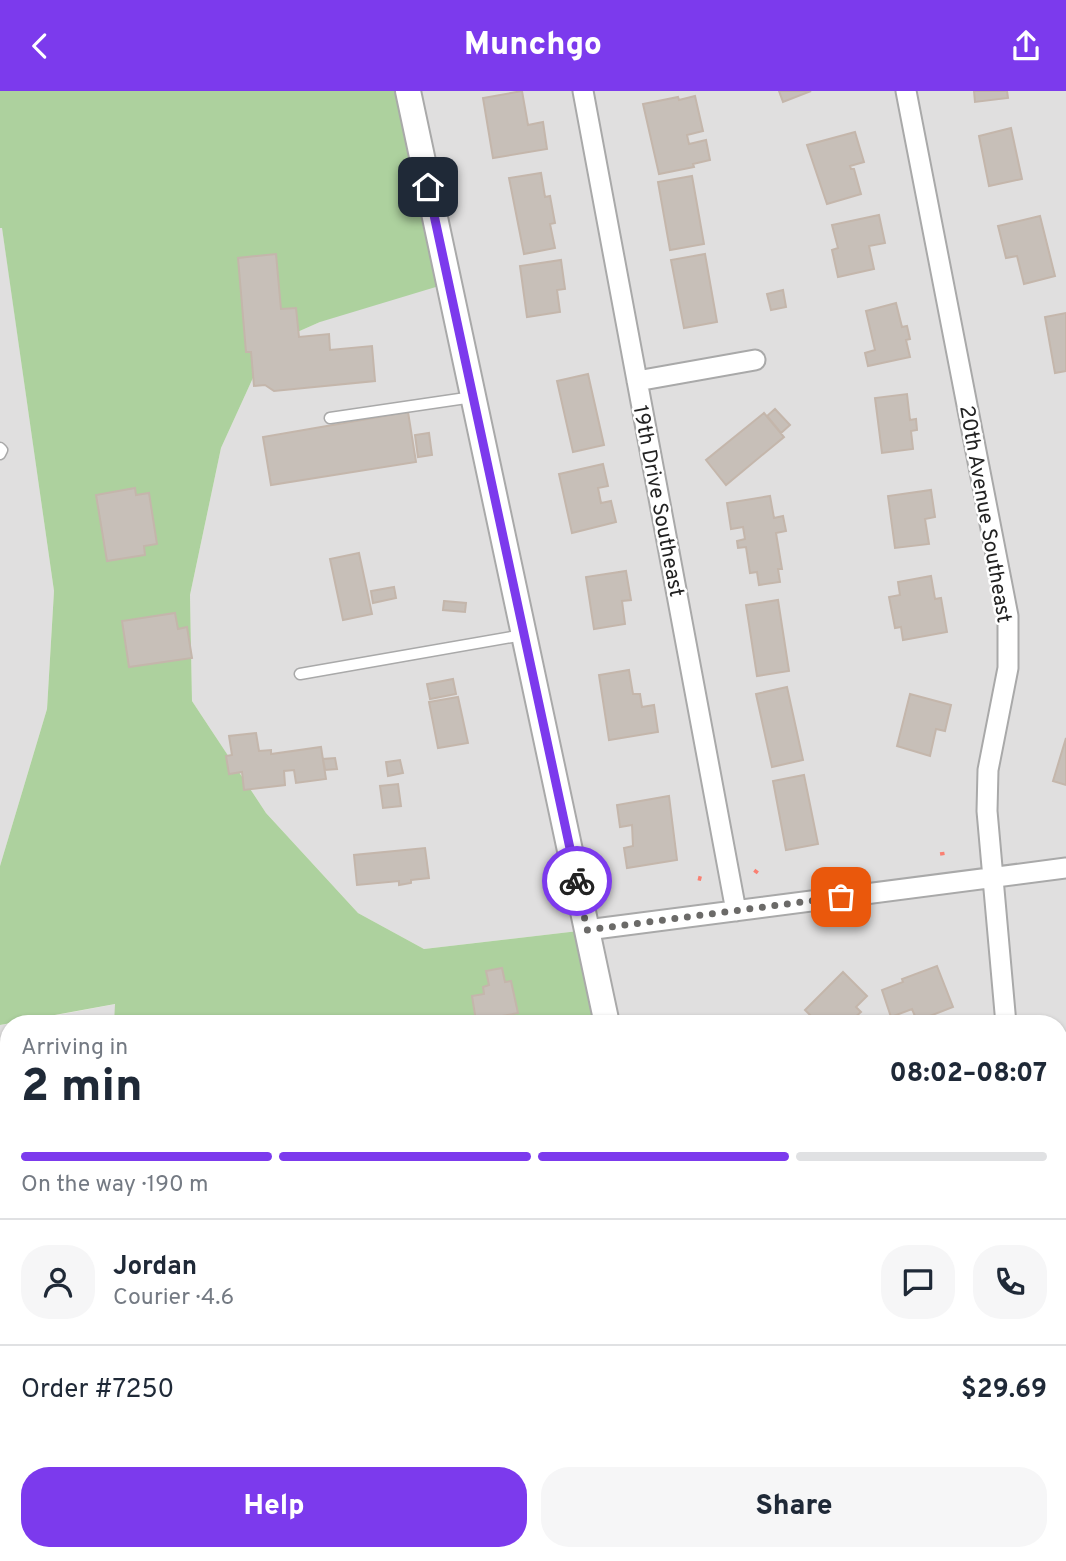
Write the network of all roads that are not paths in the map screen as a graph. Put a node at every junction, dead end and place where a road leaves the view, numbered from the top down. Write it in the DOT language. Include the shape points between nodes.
graph roads {
  1 [pos="408,91"];
  2 [pos="583,91"];
  3 [pos="906,91"];
  4 [pos="755,360"];
  5 [pos="637,381"];
  6 [pos="473,397"];
  7 [pos="330,418"];
  8 [pos="0,448"];
  9 [pos="0,454"];
  10 [pos="524,635"];
  11 [pos="300,674"];
  12 [pos="1066,868"];
  13 [pos="992,877"];
  14 [pos="736,911"];
  15 [pos="587,930"];
  16 [pos="605,1015"];
  17 [pos="1005,1015"];
  1 -- 6 [label="street"];
  2 -- 5 [label="street, 19th Drive Southeast"];
  3 -- 13 [label="street, 20th Avenue Southeast" via="1008,617 1008,668 988,770"];
  4 -- 5 [label="street"];
  5 -- 14 [label="street, 19th Drive Southeast"];
  6 -- 7 [label="lane"];
  6 -- 10 [label="street"];
  8 -- 9 [label="lane"];
  10 -- 11 [label="lane"];
  10 -- 15 [label="street"];
  12 -- 13 [label="street"];
  13 -- 14 [label="street"];
  13 -- 17 [label="street, 20th Avenue Southeast"];
  14 -- 15 [label="street"];
  15 -- 16 [label="street"];
}
